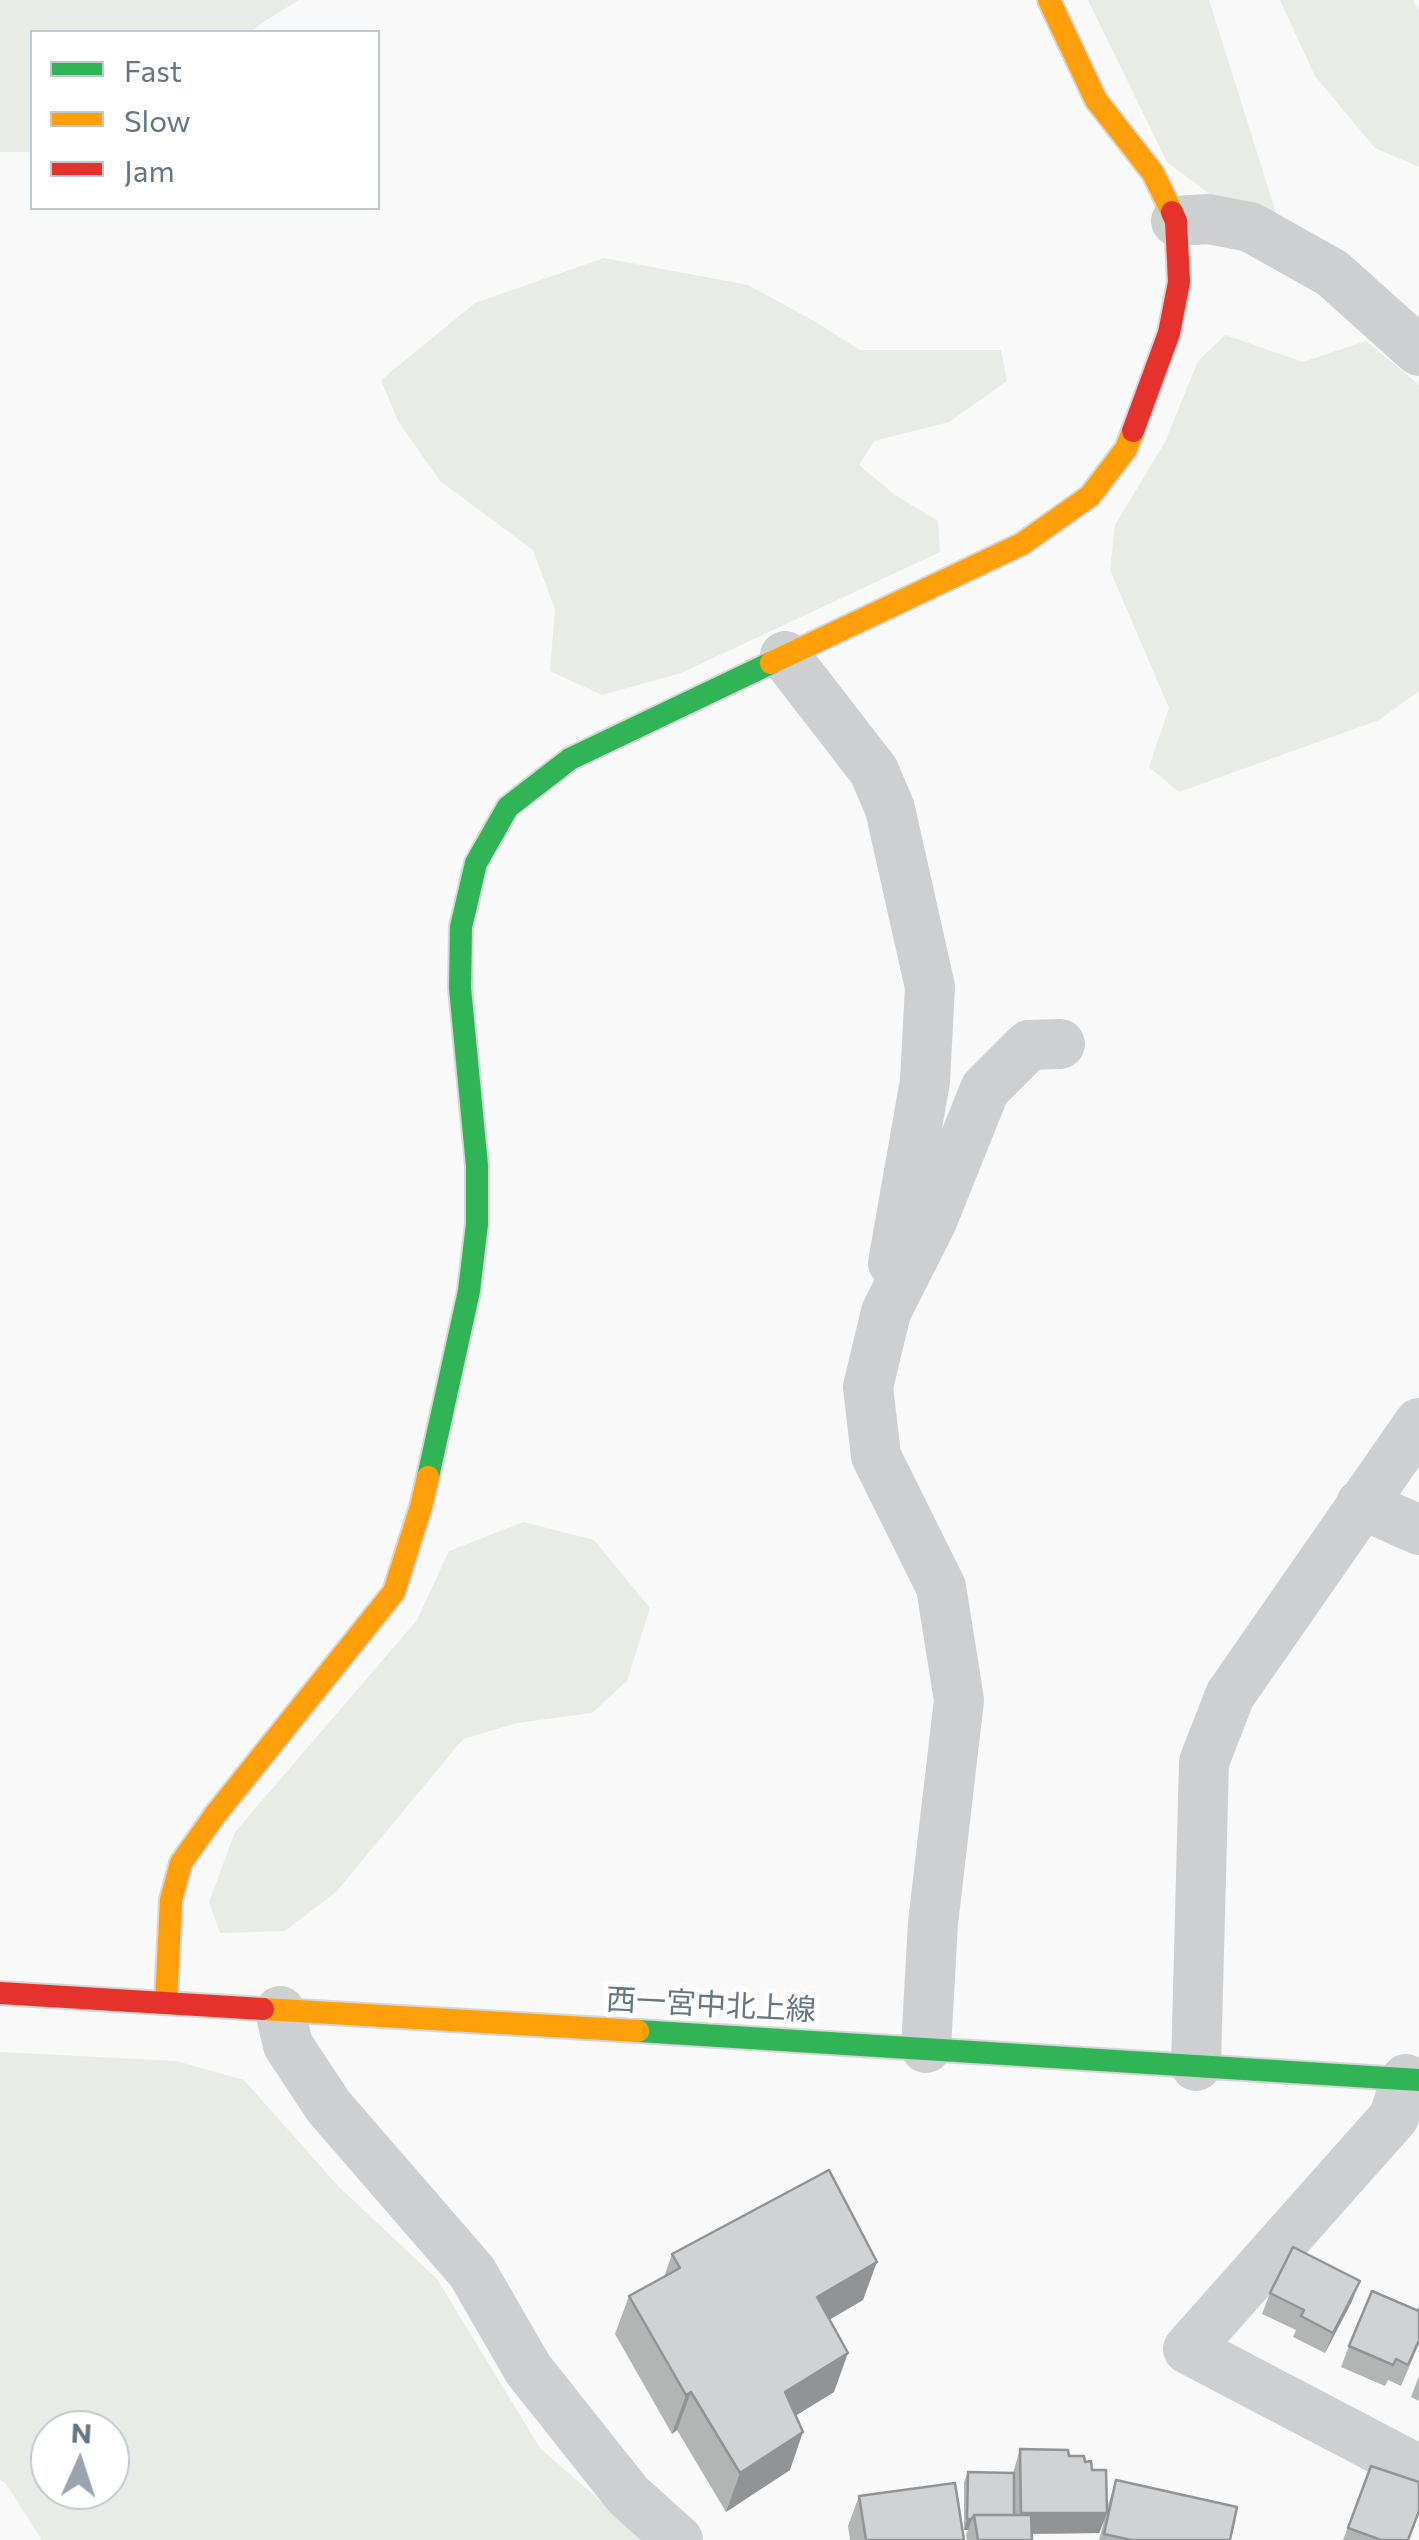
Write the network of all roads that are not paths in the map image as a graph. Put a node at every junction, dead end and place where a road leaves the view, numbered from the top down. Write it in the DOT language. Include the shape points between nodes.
graph roads {
  1 [pos="1049,0"];
  2 [pos="1176,221"];
  3 [pos="1419,352"];
  4 [pos="785,656"];
  5 [pos="1060,1044"];
  6 [pos="886,1312"];
  7 [pos="1419,1423"];
  8 [pos="1361,1504"];
  9 [pos="1419,1530"];
  10 [pos="0,1993"];
  11 [pos="166,2004"];
  12 [pos="280,2011"];
  13 [pos="926,2048"];
  14 [pos="1196,2066"];
  15 [pos="1413,2079"];
  16 [pos="1419,2470"];
  17 [pos="678,2540"];
  1 -- 2 [label="street" via="1096,100 1153,173"];
  2 -- 3 [label="street" via="1208,218 1250,227 1332,273"];
  2 -- 4 [label="street" via="1178,282 1169,332 1126,449 1090,496 1022,544"];
  4 -- 6 [label="street" via="874,770 890,809 930,987 925,1081"];
  4 -- 11 [label="street" via="570,759 508,807 476,863 461,927 460,988 476,1224 469,1292 422,1507 394,1592 181,1863 171,1900"];
  5 -- 6 [label="street" via="1028,1045 985,1089 932,1221"];
  6 -- 13 [label="street" via="868,1387 876,1456 941,1588 960,1700 933,1923"];
  7 -- 8 [label="street"];
  8 -- 9 [label="street"];
  8 -- 14 [label="street" via="1230,1695 1204,1762"];
  10 -- 11 [label="street, 西一宮中北上線"];
  11 -- 12 [label="street, 西一宮中北上線"];
  12 -- 13 [label="street, 西一宮中北上線"];
  12 -- 17 [label="street" via="288,2045 329,2107 472,2272 528,2369 628,2494"];
  13 -- 14 [label="street, 西一宮中北上線"];
  14 -- 15 [label="street, 西一宮中北上線"];
  15 -- 16 [label="street" via="1394,2117 1188,2349"];
}
